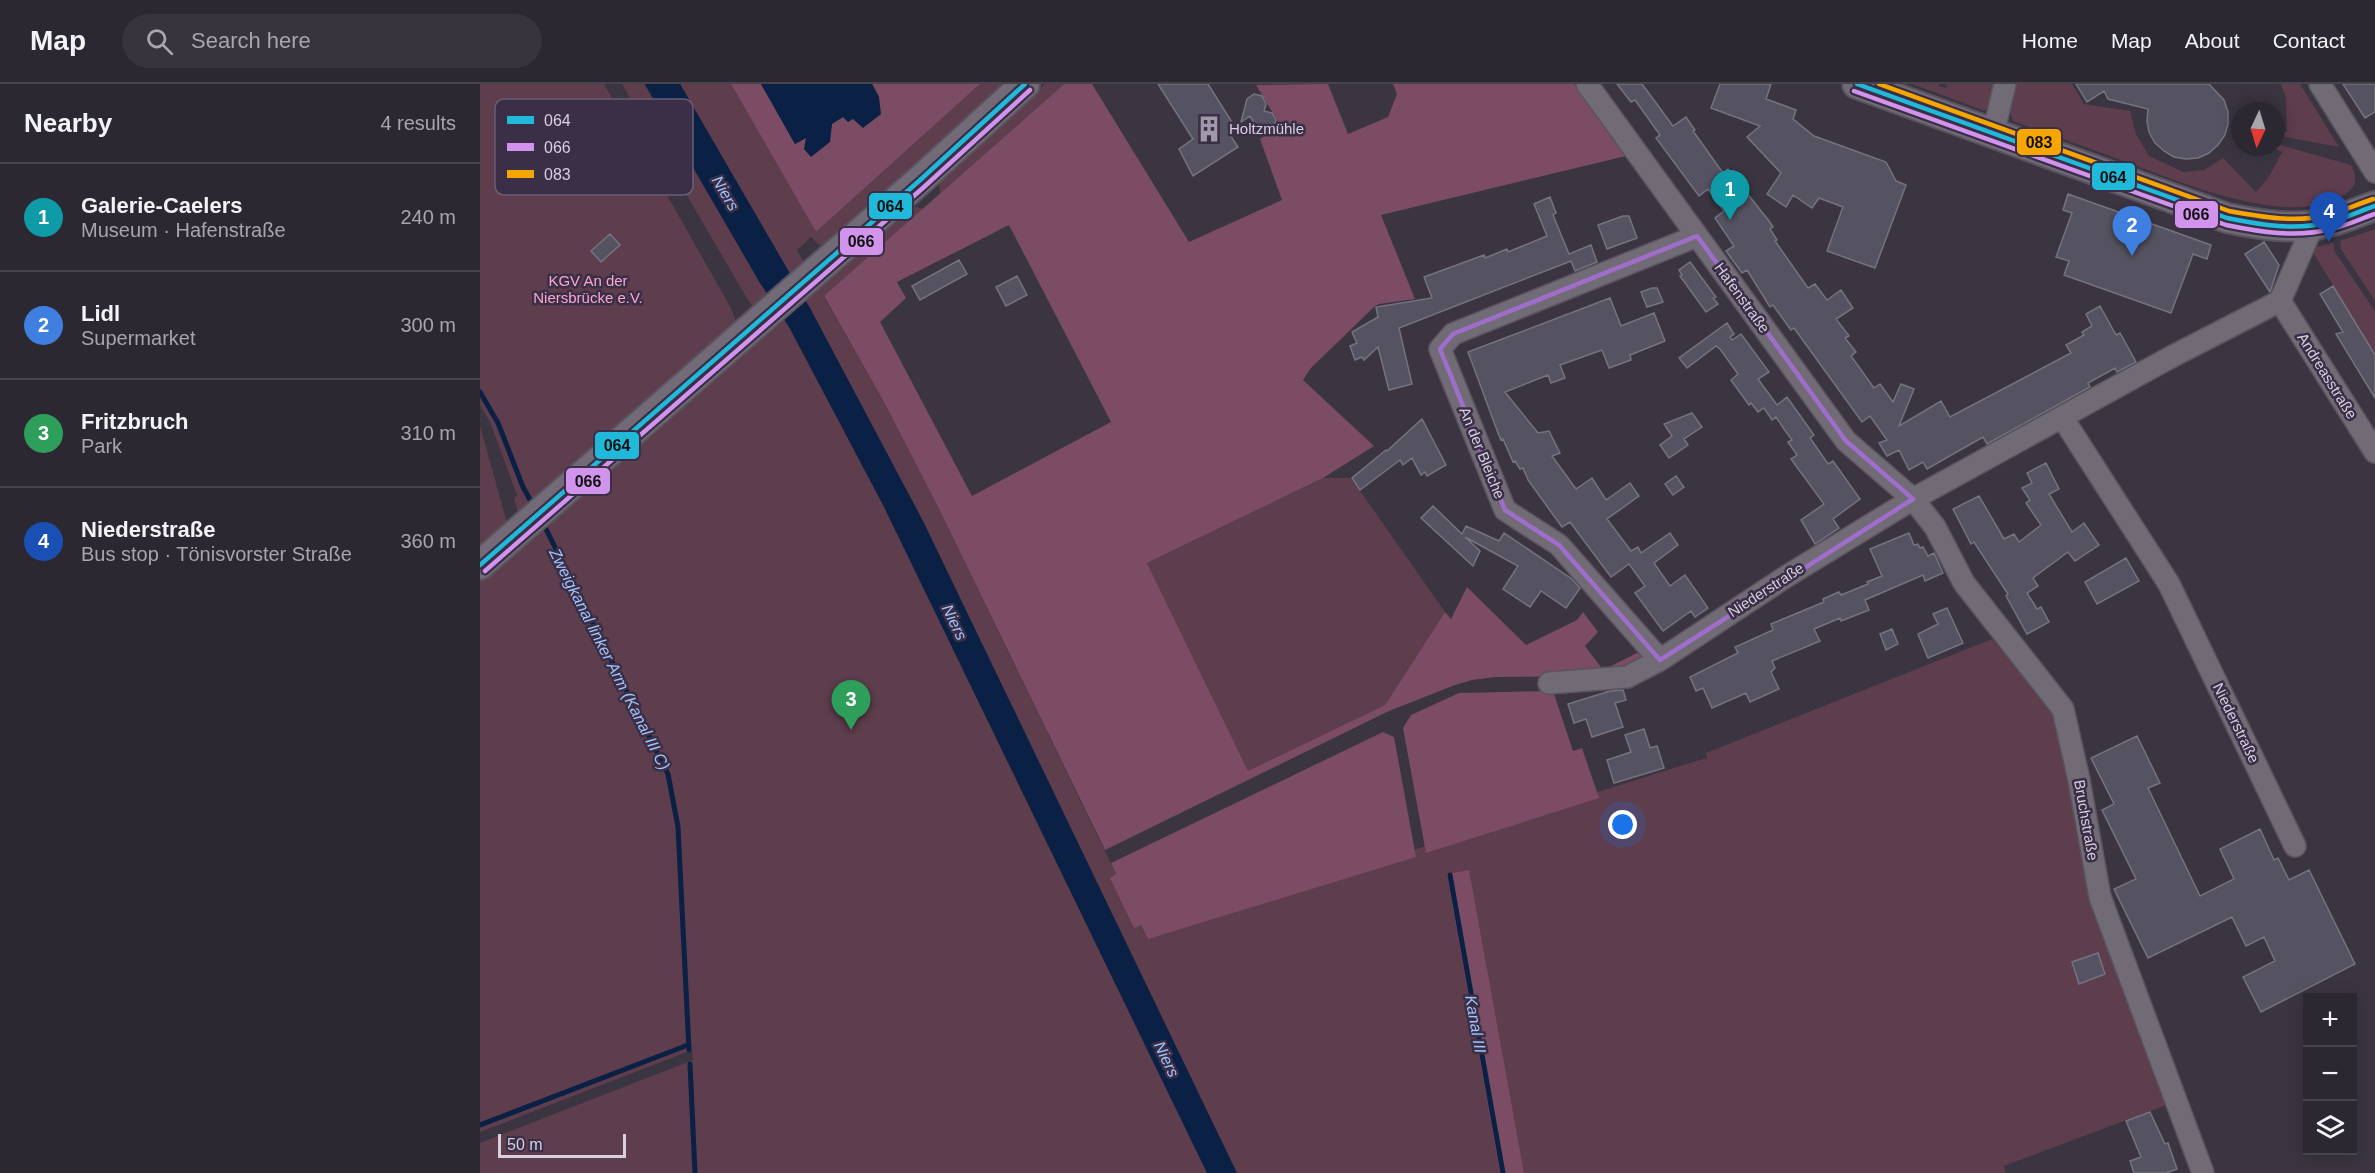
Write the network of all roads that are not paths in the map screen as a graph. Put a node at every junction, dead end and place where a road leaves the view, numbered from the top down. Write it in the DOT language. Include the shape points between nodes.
graph roads {
  1 [pos="1025,84"];
  2 [pos="1587,84"];
  3 [pos="1857,84"];
  4 [pos="2005,84"];
  5 [pos="2320,84"];
  6 [pos="1993,134"];
  7 [pos="2375,172"];
  8 [pos="2375,206"];
  9 [pos="2313,225"];
  10 [pos="1697,236"];
  11 [pos="2280,301"];
  12 [pos="2062,417"];
  13 [pos="2375,452"];
  14 [pos="1913,499"];
  15 [pos="480,565"];
  16 [pos="1660,660"];
  17 [pos="1549,683"];
  18 [pos="2295,846"];
  19 [pos="2203,1173"];
  1 -- 15 [label="main road"];
  2 -- 10 [label="street, Hafenstraße"];
  3 -- 6 [label="main road"];
  4 -- 6 [label="street"];
  5 -- 7 [label="street"];
  6 -- 9 [label="main road" via="2227,218 2286,226"];
  8 -- 9 [label="main road"];
  9 -- 11 [label="street"];
  10 -- 14 [label="street, Hafenstraße" via="1846,441"];
  10 -- 16 [label="street, An der Bleiche" via="1453,334 1440,350 1505,510 1558,545"];
  11 -- 12 [label="street, Niederstraße"];
  11 -- 13 [label="street, Andreasstraße"];
  12 -- 14 [label="street, Niederstraße"];
  12 -- 18 [label="street, Niederstraße" via="2169,584"];
  14 -- 16 [label="street, Niederstraße"];
  14 -- 19 [label="street, Bruchstraße" via="1935,527 1964,583 2063,709 2100,897"];
  16 -- 17 [label="street" via="1627,677"];
}
